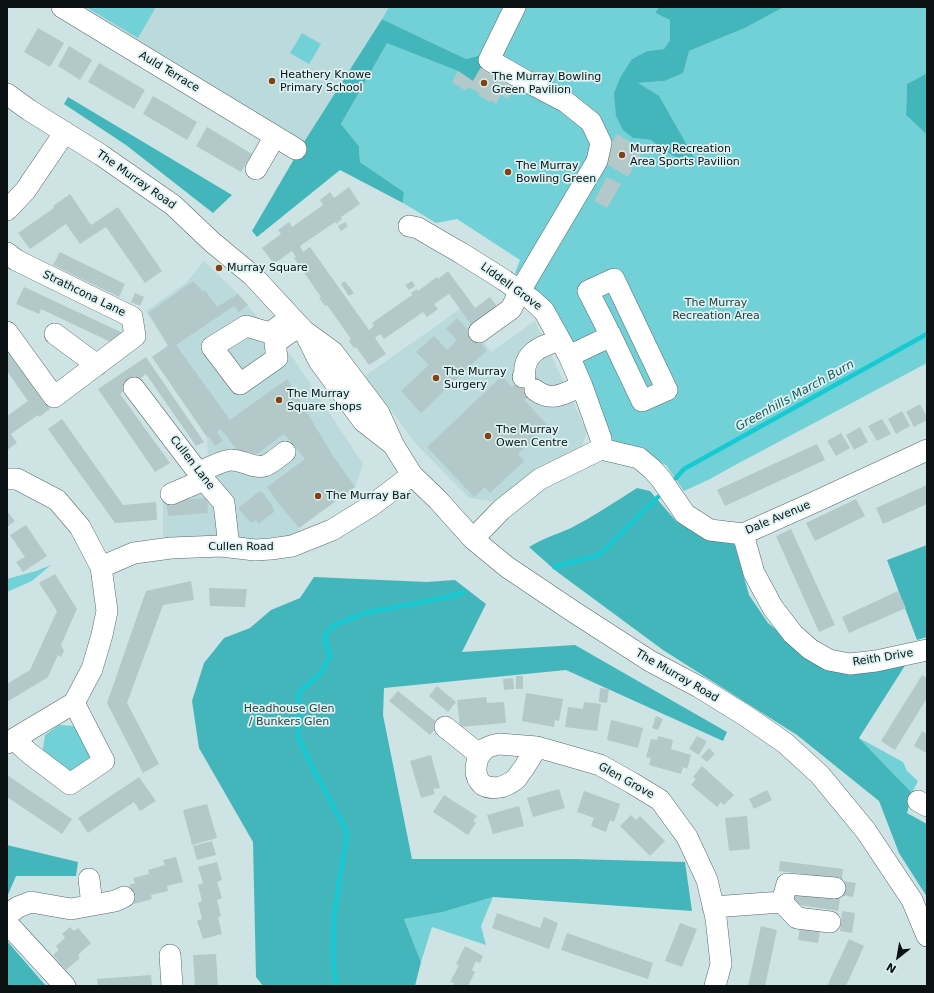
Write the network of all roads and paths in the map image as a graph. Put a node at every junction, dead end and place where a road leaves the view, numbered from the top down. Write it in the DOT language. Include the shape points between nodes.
graph roads {
  1 [pos="62,7"];
  2 [pos="515,7"];
  3 [pos="7,94"];
  4 [pos="65,132"];
  5 [pos="275,136"];
  6 [pos="296,149"];
  7 [pos="256,169"];
  8 [pos="7,210"];
  9 [pos="409,226"];
  10 [pos="7,253"];
  11 [pos="520,291"];
  12 [pos="7,332"];
  13 [pos="479,332"];
  14 [pos="55,334"];
  15 [pos="611,336"];
  16 [pos="564,348"];
  17 [pos="97,365"];
  18 [pos="582,386"];
  19 [pos="134,388"];
  20 [pos="601,449"];
  21 [pos="927,450"];
  22 [pos="285,452"];
  23 [pos="412,475"];
  24 [pos="201,477"];
  25 [pos="7,479"];
  26 [pos="171,494"];
  27 [pos="743,534"];
  28 [pos="473,539"];
  29 [pos="229,547"];
  30 [pos="101,567"];
  31 [pos="927,650"];
  32 [pos="74,703"];
  33 [pos="444,726"];
  34 [pos="11,741"];
  35 [pos="537,747"];
  36 [pos="480,755"];
  37 [pos="89,879"];
  38 [pos="835,888"];
  39 [pos="124,897"];
  40 [pos="782,902"];
  41 [pos="92,905"];
  42 [pos="713,907"];
  43 [pos="7,915"];
  44 [pos="830,922"];
  45 [pos="7,923"];
  46 [pos="927,936"];
  47 [pos="170,955"];
  48 [pos="65,986"];
  49 [pos="172,986"];
  50 [pos="715,986"];
  1 -- 5 [label="street, Auld Terrace"];
  2 -- 11 [label="street" via="489,60 566,102 591,122 601,143 597,161"];
  3 -- 4 [label="street, The Murray Road"];
  4 -- 8 [label="street" via="25,191"];
  4 -- 23 [label="street, The Murray Road" via="173,205 253,276 298,325 318,360 363,421 394,446"];
  5 -- 6 [label="street, Auld Terrace"];
  5 -- 7 [label="street"];
  9 -- 11 [label="street, Liddell Grove" via="418,228 461,253"];
  10 -- 17 [label="street, Strathcona Lane" via="16,260 132,317 135,336"];
  11 -- 13 [label="street" via="511,309"];
  11 -- 16 [label="street, Liddell Grove" via="544,311"];
  12 -- 17 [label="street, Strathcona Lane" via="54,397"];
  14 -- 17 [label="street"];
  15 -- 15 [label="street" via="588,291 614,279 667,390 642,402"];
  15 -- 16 [label="street"];
  16 -- 18 [label="street, Liddell Grove"];
  16 -- 18 [label="street" via="543,345 536,349 525,365 525,377 541,394 547,396"];
  18 -- 20 [label="street, Liddell Grove" via="601,439"];
  19 -- 24 [label="street, Cullen Lane"];
  20 -- 27 [label="street, Dale Avenue" via="639,458 652,468 685,514 710,530"];
  20 -- 28 [label="street" via="540,479 501,510"];
  21 -- 27 [label="street, Dale Avenue"];
  22 -- 24 [label="street" via="264,466 231,460 216,464"];
  23 -- 28 [label="street, The Murray Road"];
  23 -- 29 [label="street, Cullen Road" via="371,506 357,521 292,546 255,550"];
  24 -- 26 [label="street"];
  24 -- 29 [label="street, Cullen Lane" via="224,503"];
  25 -- 30 [label="street" via="17,479 57,500 80,528"];
  27 -- 31 [label="street, Reith Drive" via="754,573 773,608 793,634 810,649 828,660 850,664"];
  28 -- 46 [label="street, The Murray Road" via="511,570 574,612 650,661 746,716 785,743 820,775 866,832 912,900"];
  29 -- 30 [label="street, Cullen Road" via="171,548 134,553"];
  30 -- 32 [label="street" via="107,611 92,669"];
  32 -- 34 [label="street"];
  32 -- 34 [label="street" via="104,761 70,784"];
  33 -- 36 [label="street"];
  35 -- 36 [label="street, Glen Grove" via="499,744 485,749"];
  35 -- 36 [label="street" via="517,778 507,785 495,788 487,787 478,778 476,766"];
  35 -- 42 [label="street, Glen Grove" via="600,765 660,800 687,837 707,880"];
  37 -- 41 [label="street"];
  38 -- 40 [label="street" via="787,884"];
  39 -- 41 [label="street"];
  40 -- 42 [label="street"];
  40 -- 44 [label="street" via="798,918"];
  41 -- 43 [label="street" via="71,909 31,902"];
  42 -- 50 [label="street, Glen Grove" via="722,964"];
  45 -- 48 [label="street"];
  47 -- 49 [label="street"];
}
